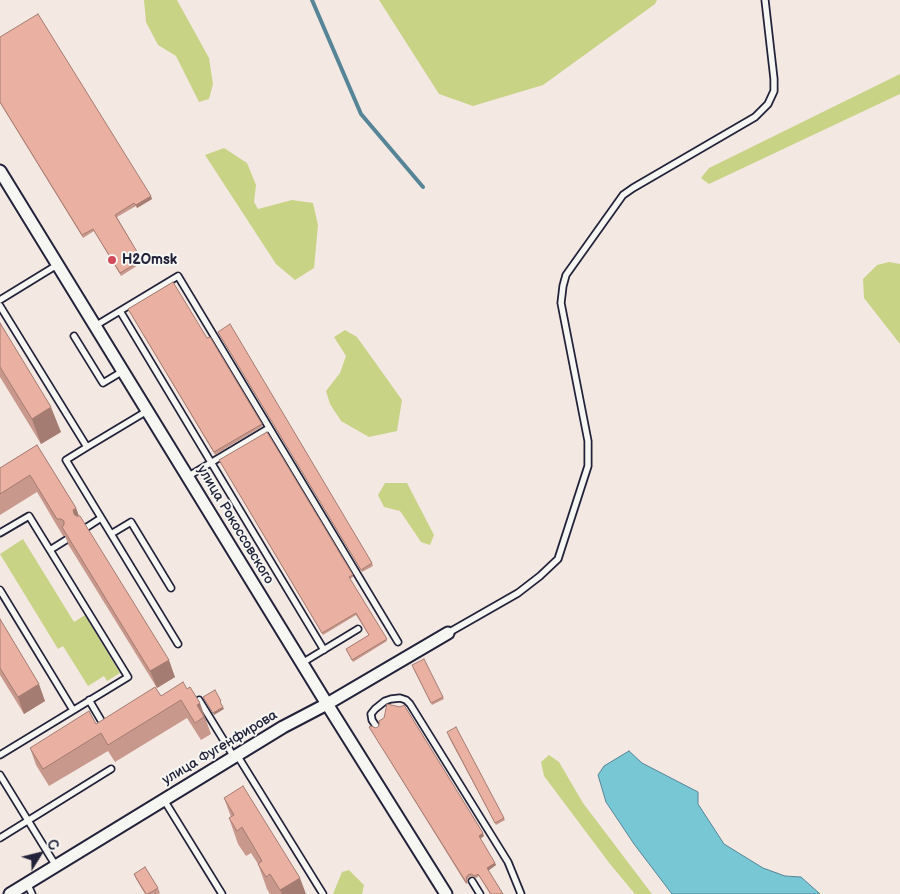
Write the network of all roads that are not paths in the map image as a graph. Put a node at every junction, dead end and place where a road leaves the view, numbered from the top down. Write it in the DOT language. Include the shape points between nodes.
graph roads {
  1 [pos="765,0"];
  2 [pos="0,171"];
  3 [pos="58,265"];
  4 [pos="0,300"];
  5 [pos="0,306"];
  6 [pos="120,311"];
  7 [pos="95,326"];
  8 [pos="74,336"];
  9 [pos="123,371"];
  10 [pos="147,411"];
  11 [pos="269,428"];
  12 [pos="87,448"];
  13 [pos="211,462"];
  14 [pos="188,477"];
  15 [pos="102,518"];
  16 [pos="84,529"];
  17 [pos="0,533"];
  18 [pos="111,534"];
  19 [pos="66,540"];
  20 [pos="50,550"];
  21 [pos="171,588"];
  22 [pos="0,590"];
  23 [pos="358,629"];
  24 [pos="448,632"];
  25 [pos="398,642"];
  26 [pos="178,644"];
  27 [pos="324,650"];
  28 [pos="302,663"];
  29 [pos="89,700"];
  30 [pos="199,700"];
  31 [pos="327,704"];
  32 [pos="73,710"];
  33 [pos="102,722"];
  34 [pos="376,726"];
  35 [pos="0,755"];
  36 [pos="236,756"];
  37 [pos="111,769"];
  38 [pos="0,775"];
  39 [pos="164,800"];
  40 [pos="28,820"];
  41 [pos="0,838"];
  42 [pos="56,866"];
  43 [pos="472,880"];
  44 [pos="30,889"];
  45 [pos="10,894"];
  46 [pos="222,894"];
  47 [pos="323,894"];
  48 [pos="446,894"];
  49 [pos="480,894"];
  50 [pos="521,894"];
  1 -- 24 [label="lane" via="774,79 774,91 768,104 755,117 623,195 566,275 561,303 588,441 588,466 558,559 518,593"];
  2 -- 3 [label="street, улица Рокоссовского"];
  3 -- 4 [label="lane"];
  3 -- 7 [label="street, улица Рокоссовского"];
  5 -- 12 [label="lane"];
  6 -- 7 [label="lane"];
  6 -- 11 [label="lane" via="178,276"];
  6 -- 13 [label="lane"];
  7 -- 9 [label="street, улица Рокоссовского"];
  8 -- 9 [label="lane" via="103,383"];
  9 -- 10 [label="street, улица Рокоссовского"];
  10 -- 12 [label="lane"];
  10 -- 14 [label="street, улица Рокоссовского"];
  11 -- 13 [label="lane"];
  11 -- 25 [label="lane"];
  12 -- 15 [label="lane" via="66,460"];
  13 -- 14 [label="lane"];
  13 -- 27 [label="lane"];
  14 -- 28 [label="street, улица Рокоссовского"];
  15 -- 16 [label="lane"];
  15 -- 18 [label="lane"];
  17 -- 20 [label="lane" via="29,516"];
  18 -- 21 [label="lane" via="131,522"];
  18 -- 26 [label="lane"];
  19 -- 20 [label="lane"];
  20 -- 29 [label="lane" via="128,677"];
  22 -- 32 [label="lane"];
  23 -- 27 [label="lane"];
  24 -- 31 [label="street, улица Фугенфирова"];
  27 -- 28 [label="lane"];
  28 -- 31 [label="street, улица Рокоссовского"];
  29 -- 32 [label="lane"];
  29 -- 33 [label="lane"];
  30 -- 36 [label="lane"];
  31 -- 36 [label="street, улица Фугенфирова"];
  31 -- 48 [label="street, улица Рокоссовского"];
  32 -- 35 [label="lane"];
  34 -- 50 [label="lane" via="371,714 385,701 400,698 410,704 508,862"];
  36 -- 39 [label="street, улица Фугенфирова"];
  36 -- 47 [label="lane"];
  37 -- 40 [label="lane"];
  38 -- 40 [label="lane"];
  39 -- 42 [label="street, улица Фугенфирова"];
  39 -- 46 [label="lane"];
  40 -- 41 [label="lane"];
  40 -- 42 [label="lane"];
  42 -- 44 [label="street, улица Фугенфирова"];
  43 -- 49 [label="lane"];
  44 -- 45 [label="street, улица Фугенфирова"];
}
